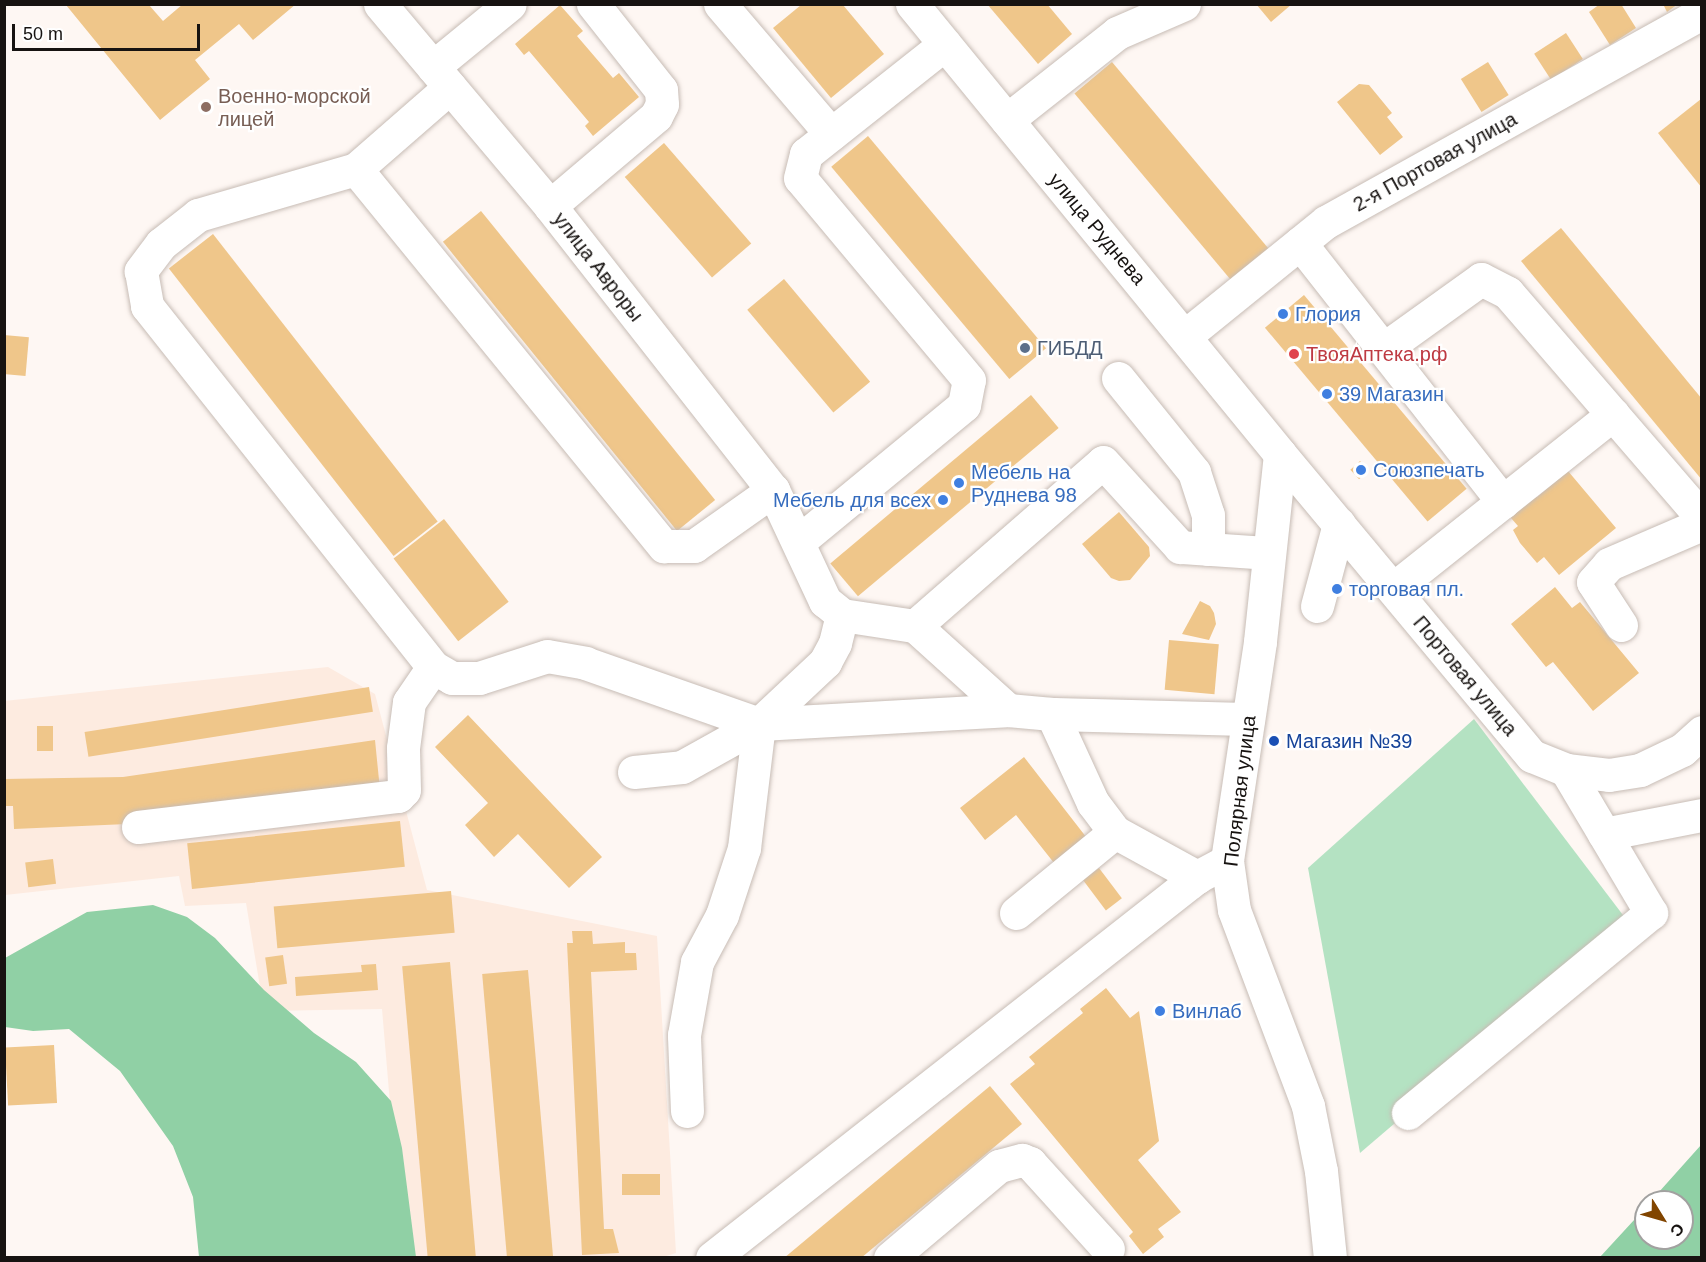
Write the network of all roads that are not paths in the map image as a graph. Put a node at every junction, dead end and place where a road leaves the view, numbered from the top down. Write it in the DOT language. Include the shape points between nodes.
graph roads {
  1 [pos="380,4"];
  2 [pos="510,4"];
  3 [pos="593,4"];
  4 [pos="720,4"];
  5 [pos="912,4"];
  6 [pos="1184,4"];
  7 [pos="1701,13"];
  8 [pos="945,44"];
  9 [pos="442,77"];
  10 [pos="1007,120"];
  11 [pos="831,134"];
  12 [pos="356,169"];
  13 [pos="550,206"];
  14 [pos="1300,243"];
  15 [pos="1185,336"];
  16 [pos="1385,348"];
  17 [pos="1118,378"];
  18 [pos="1613,414"];
  19 [pos="1281,454"];
  20 [pos="773,489"];
  21 [pos="1503,502"];
  22 [pos="1701,518"];
  23 [pos="1339,524"];
  24 [pos="1701,524"];
  25 [pos="798,542"];
  26 [pos="1208,549"];
  27 [pos="1268,553"];
  28 [pos="1393,589"];
  29 [pos="1317,606"];
  30 [pos="842,615"];
  31 [pos="1621,625"];
  32 [pos="915,626"];
  33 [pos="433,667"];
  34 [pos="1008,710"];
  35 [pos="1052,714"];
  36 [pos="1248,719"];
  37 [pos="759,724"];
  38 [pos="1701,732"];
  39 [pos="1566,770"];
  40 [pos="634,772"];
  41 [pos="1701,815"];
  42 [pos="138,827"];
  43 [pos="1115,832"];
  44 [pos="1604,834"];
  45 [pos="1227,861"];
  46 [pos="1197,877"];
  47 [pos="1016,913"];
  48 [pos="687,1110"];
  49 [pos="1408,1113"];
  50 [pos="1108,1249"];
  51 [pos="712,1257"];
  52 [pos="890,1257"];
  53 [pos="1330,1257"];
  1 -- 9 [label="street, улица Авроры"];
  2 -- 9 [label="street"];
  3 -- 13 [label="street" via="661,90 662,104 656,116"];
  4 -- 11 [label="street"];
  5 -- 8 [label="street, улица Руднева"];
  6 -- 10 [label="street" via="1117,33"];
  7 -- 14 [label="street, 2-я Портовая улица" via="1326,222"];
  8 -- 10 [label="street, улица Руднева"];
  8 -- 11 [label="street"];
  9 -- 12 [label="street"];
  9 -- 13 [label="street, улица Авроры"];
  10 -- 15 [label="street, улица Руднева"];
  11 -- 25 [label="street" via="806,154 800,178 969,380 964,405"];
  12 -- 20 [label="street" via="664,546 694,546"];
  12 -- 33 [label="street" via="198,215 161,244 141,271 147,306"];
  13 -- 20 [label="street, улица Авроры"];
  14 -- 15 [label="street, 2-я Портовая улица"];
  14 -- 16 [label="street"];
  15 -- 19 [label="street, улица Руднева"];
  16 -- 18 [label="street" via="1481,279 1508,293"];
  16 -- 21 [label="street"];
  17 -- 26 [label="street" via="1194,472 1209,515"];
  18 -- 21 [label="street"];
  18 -- 22 [label="street"];
  19 -- 23 [label="street, Портовая улица"];
  19 -- 27 [label="street, Полярная улица"];
  20 -- 25 [label="street, улица Авроры"];
  21 -- 28 [label="street"];
  23 -- 28 [label="street, Портовая улица"];
  23 -- 29 [label="street"];
  24 -- 31 [label="street" via="1609,564 1593,582"];
  25 -- 30 [label="street, улица Авроры" via="825,602"];
  26 -- 27 [label="street"];
  26 -- 32 [label="street" via="1180,547 1103,462"];
  27 -- 36 [label="street, Полярная улица"];
  28 -- 39 [label="street, Портовая улица" via="1532,756"];
  30 -- 32 [label="street"];
  30 -- 37 [label="street" via="825,662"];
  32 -- 34 [label="street"];
  33 -- 37 [label="street" via="452,678 479,678 547,656 585,663"];
  33 -- 42 [label="street" via="409,702 403,748 404,790 398,796"];
  34 -- 35 [label="street"];
  34 -- 37 [label="street"];
  35 -- 36 [label="street"];
  35 -- 43 [label="street" via="1093,803"];
  36 -- 45 [label="street, Полярная улица"];
  37 -- 40 [label="street" via="682,766"];
  37 -- 48 [label="street" via="744,848 722,915 697,962 686,1024"];
  38 -- 39 [label="street, Портовая улица" via="1682,750 1640,770 1609,775"];
  39 -- 44 [label="street"];
  41 -- 44 [label="street"];
  43 -- 46 [label="street"];
  43 -- 47 [label="street"];
  44 -- 49 [label="street" via="1651,913"];
  45 -- 46 [label="street"];
  45 -- 53 [label="street, Полярная улица" via="1234,910 1308,1106 1321,1171"];
  46 -- 51 [label="street"];
  50 -- 52 [label="street" via="1030,1163 1022,1160 999,1166"];
}
